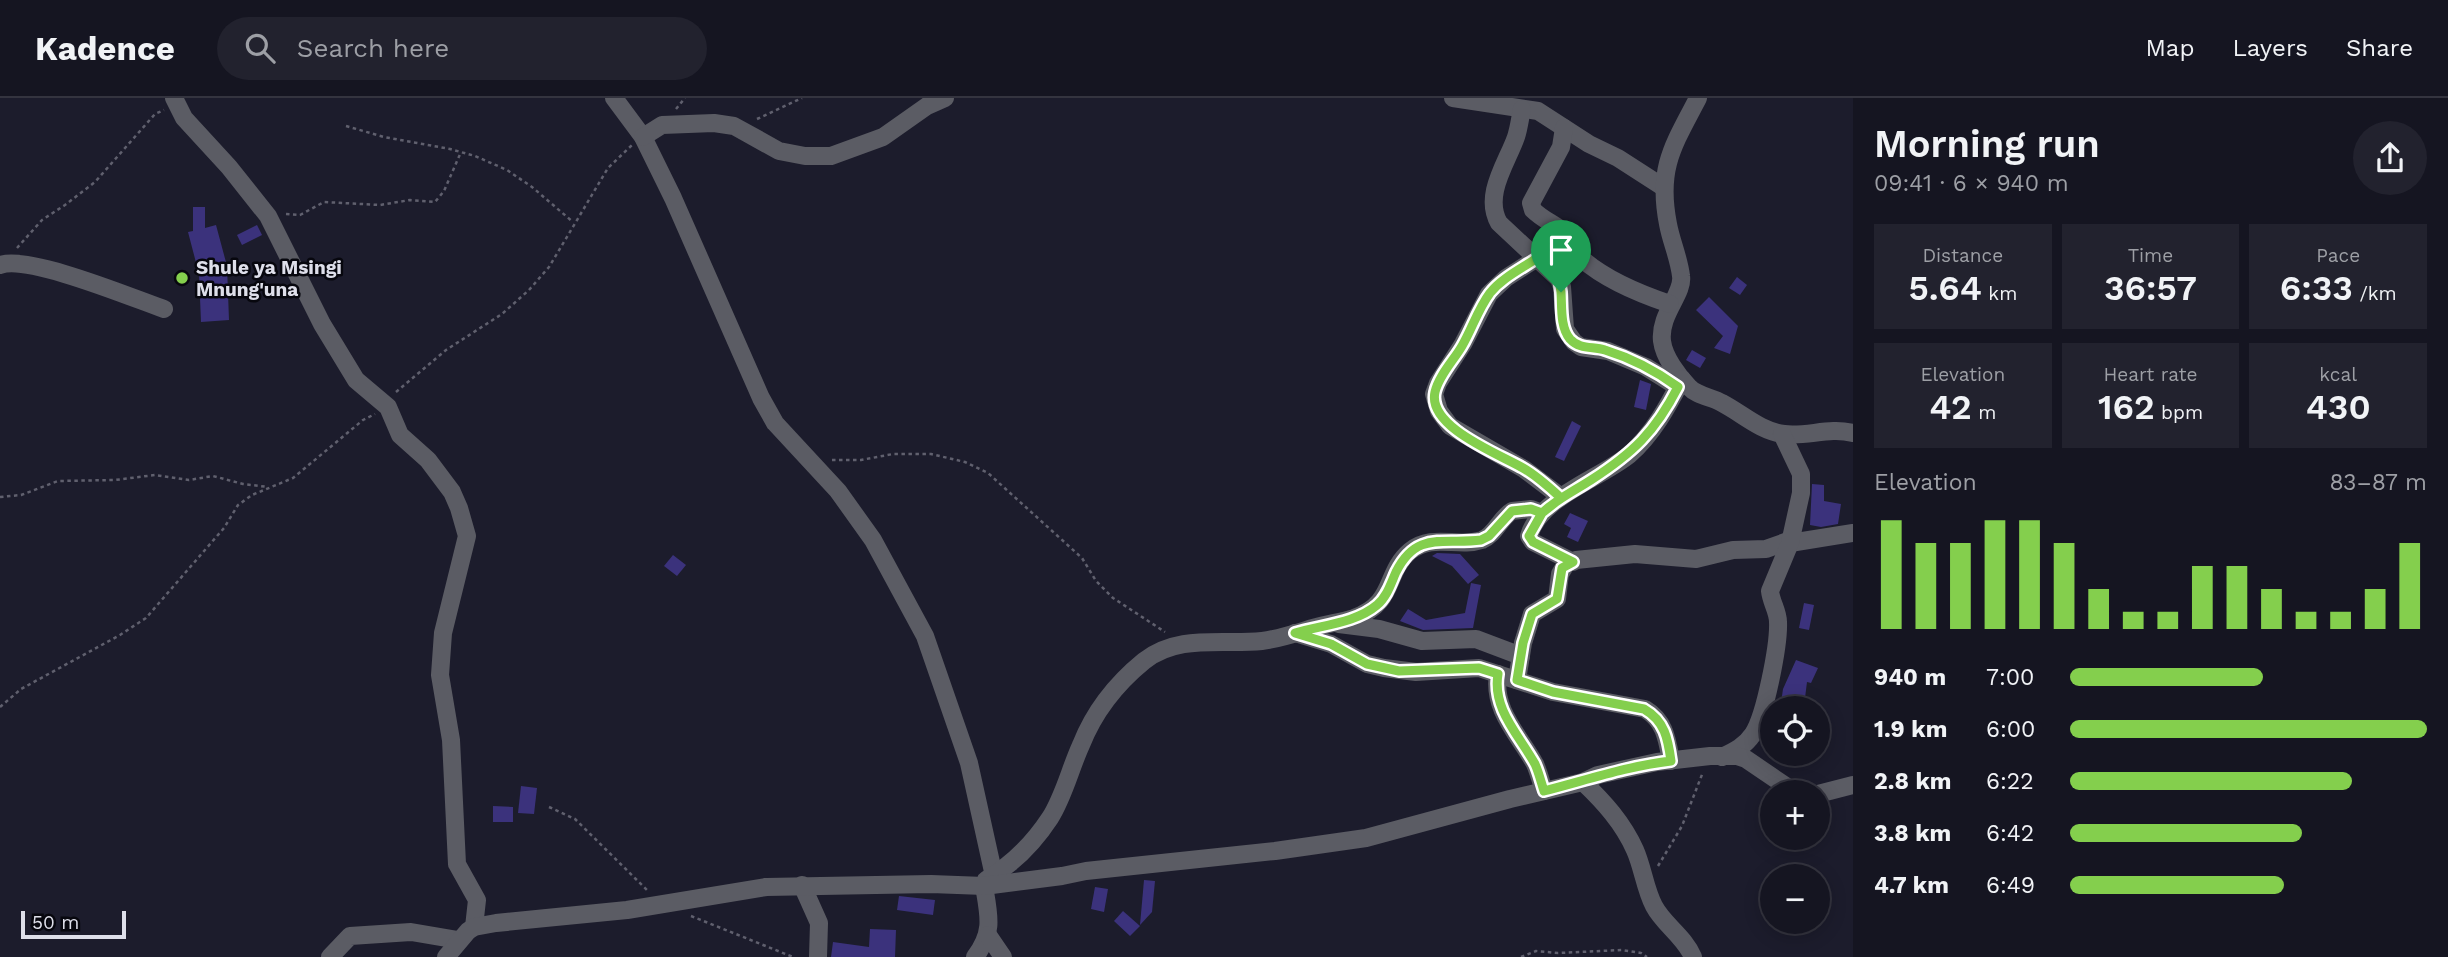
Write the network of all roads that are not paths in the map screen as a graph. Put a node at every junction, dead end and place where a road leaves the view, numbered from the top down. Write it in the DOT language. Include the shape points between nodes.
graph roads {
  1 [pos="614,98"];
  2 [pos="945,98"];
  3 [pos="1453,98"];
  4 [pos="1698,98"];
  5 [pos="176,103"];
  6 [pos="1522,109"];
  7 [pos="1564,128"];
  8 [pos="643,137"];
  9 [pos="1662,187"];
  10 [pos="1537,258"];
  11 [pos="1,265"];
  12 [pos="1670,304"];
  13 [pos="164,309"];
  14 [pos="1680,383"];
  15 [pos="1853,433"];
  16 [pos="1782,434"];
  17 [pos="1561,498"];
  18 [pos="1542,513"];
  19 [pos="1853,533"];
  20 [pos="1790,541"];
  21 [pos="1573,562"];
  22 [pos="1332,623"];
  23 [pos="1295,633"];
  24 [pos="1521,656"];
  25 [pos="1498,674"];
  26 [pos="1517,680"];
  27 [pos="1716,756"];
  28 [pos="1671,761"];
  29 [pos="1776,780"];
  30 [pos="1583,782"];
  31 [pos="1853,785"];
  32 [pos="1544,791"];
  33 [pos="1830,791"];
  34 [pos="985,883"];
  35 [pos="802,885"];
  36 [pos="474,927"];
  37 [pos="988,935"];
  38 [pos="458,940"];
  39 [pos="330,957"];
  40 [pos="446,957"];
  41 [pos="818,957"];
  42 [pos="975,957"];
  43 [pos="1003,957"];
  44 [pos="1693,957"];
  1 -- 8 [label="street"];
  2 -- 8 [label="street" via="883,137 831,156 779,151 734,126 714,123 662,125"];
  3 -- 6 [label="street"];
  4 -- 9 [label="street" via="1669,158"];
  5 -- 36 [label="street" via="264,211 356,380 388,407 400,435 428,460 452,492 465,524 467,536 443,634 440,675 451,740 457,864 477,900"];
  6 -- 7 [label="street" via="1538,110"];
  6 -- 10 [label="street" via="1493,206 1499,223"];
  7 -- 9 [label="street"];
  7 -- 12 [label="street" via="1561,147 1531,203 1533,210 1569,236 1579,256 1590,264"];
  8 -- 34 [label="street" via="775,423 838,491 873,540 925,636 968,763"];
  9 -- 12 [label="street" via="1682,281"];
  10 -- 14 [label="street" via="1561,283 1565,329 1574,342 1608,351"];
  10 -- 17 [label="street" via="1489,294 1434,394 1438,411 1450,426 1524,469"];
  11 -- 13 [label="street" via="43,268"];
  12 -- 14 [label="street" via="1662,329 1663,347"];
  14 -- 16 [label="street"];
  14 -- 17 [label="street" via="1654,429 1629,454"];
  15 -- 16 [label="street"];
  16 -- 20 [label="street" via="1801,474"];
  17 -- 18 [label="street"];
  18 -- 21 [label="street" via="1530,539"];
  18 -- 22 [label="street" via="1512,511 1481,540 1434,541 1417,547 1402,560 1380,603"];
  19 -- 20 [label="street"];
  20 -- 21 [label="street" via="1696,559 1647,553"];
  20 -- 27 [label="street" via="1771,582 1778,626 1760,718 1747,742"];
  21 -- 24 [label="street" via="1562,568 1557,599 1532,614"];
  22 -- 23 [label="street"];
  22 -- 24 [label="street" via="1422,641 1476,639"];
  23 -- 25 [label="street" via="1331,644 1367,664 1399,671 1479,668"];
  23 -- 34 [label="street" via="1264,640 1187,642 1147,659 1111,694 1082,741 1050,817 1022,855"];
  24 -- 26 [label="street"];
  25 -- 26 [label="street"];
  25 -- 32 [label="street" via="1501,707 1536,767"];
  26 -- 28 [label="street" via="1553,692 1644,709 1662,726"];
  27 -- 28 [label="street"];
  27 -- 29 [label="street" via="1737,756"];
  28 -- 30 [label="street"];
  30 -- 32 [label="street"];
  30 -- 44 [label="street" via="1625,831 1655,909"];
  31 -- 33 [label="street"];
  32 -- 34 [label="street" via="1366,838"];
  34 -- 35 [label="street"];
  34 -- 37 [label="street"];
  35 -- 36 [label="street" via="627,911"];
  35 -- 41 [label="street" via="819,923"];
  36 -- 38 [label="street"];
  37 -- 42 [label="street"];
  37 -- 43 [label="street"];
  38 -- 39 [label="street" via="411,932 350,936"];
  38 -- 40 [label="street"];
}
